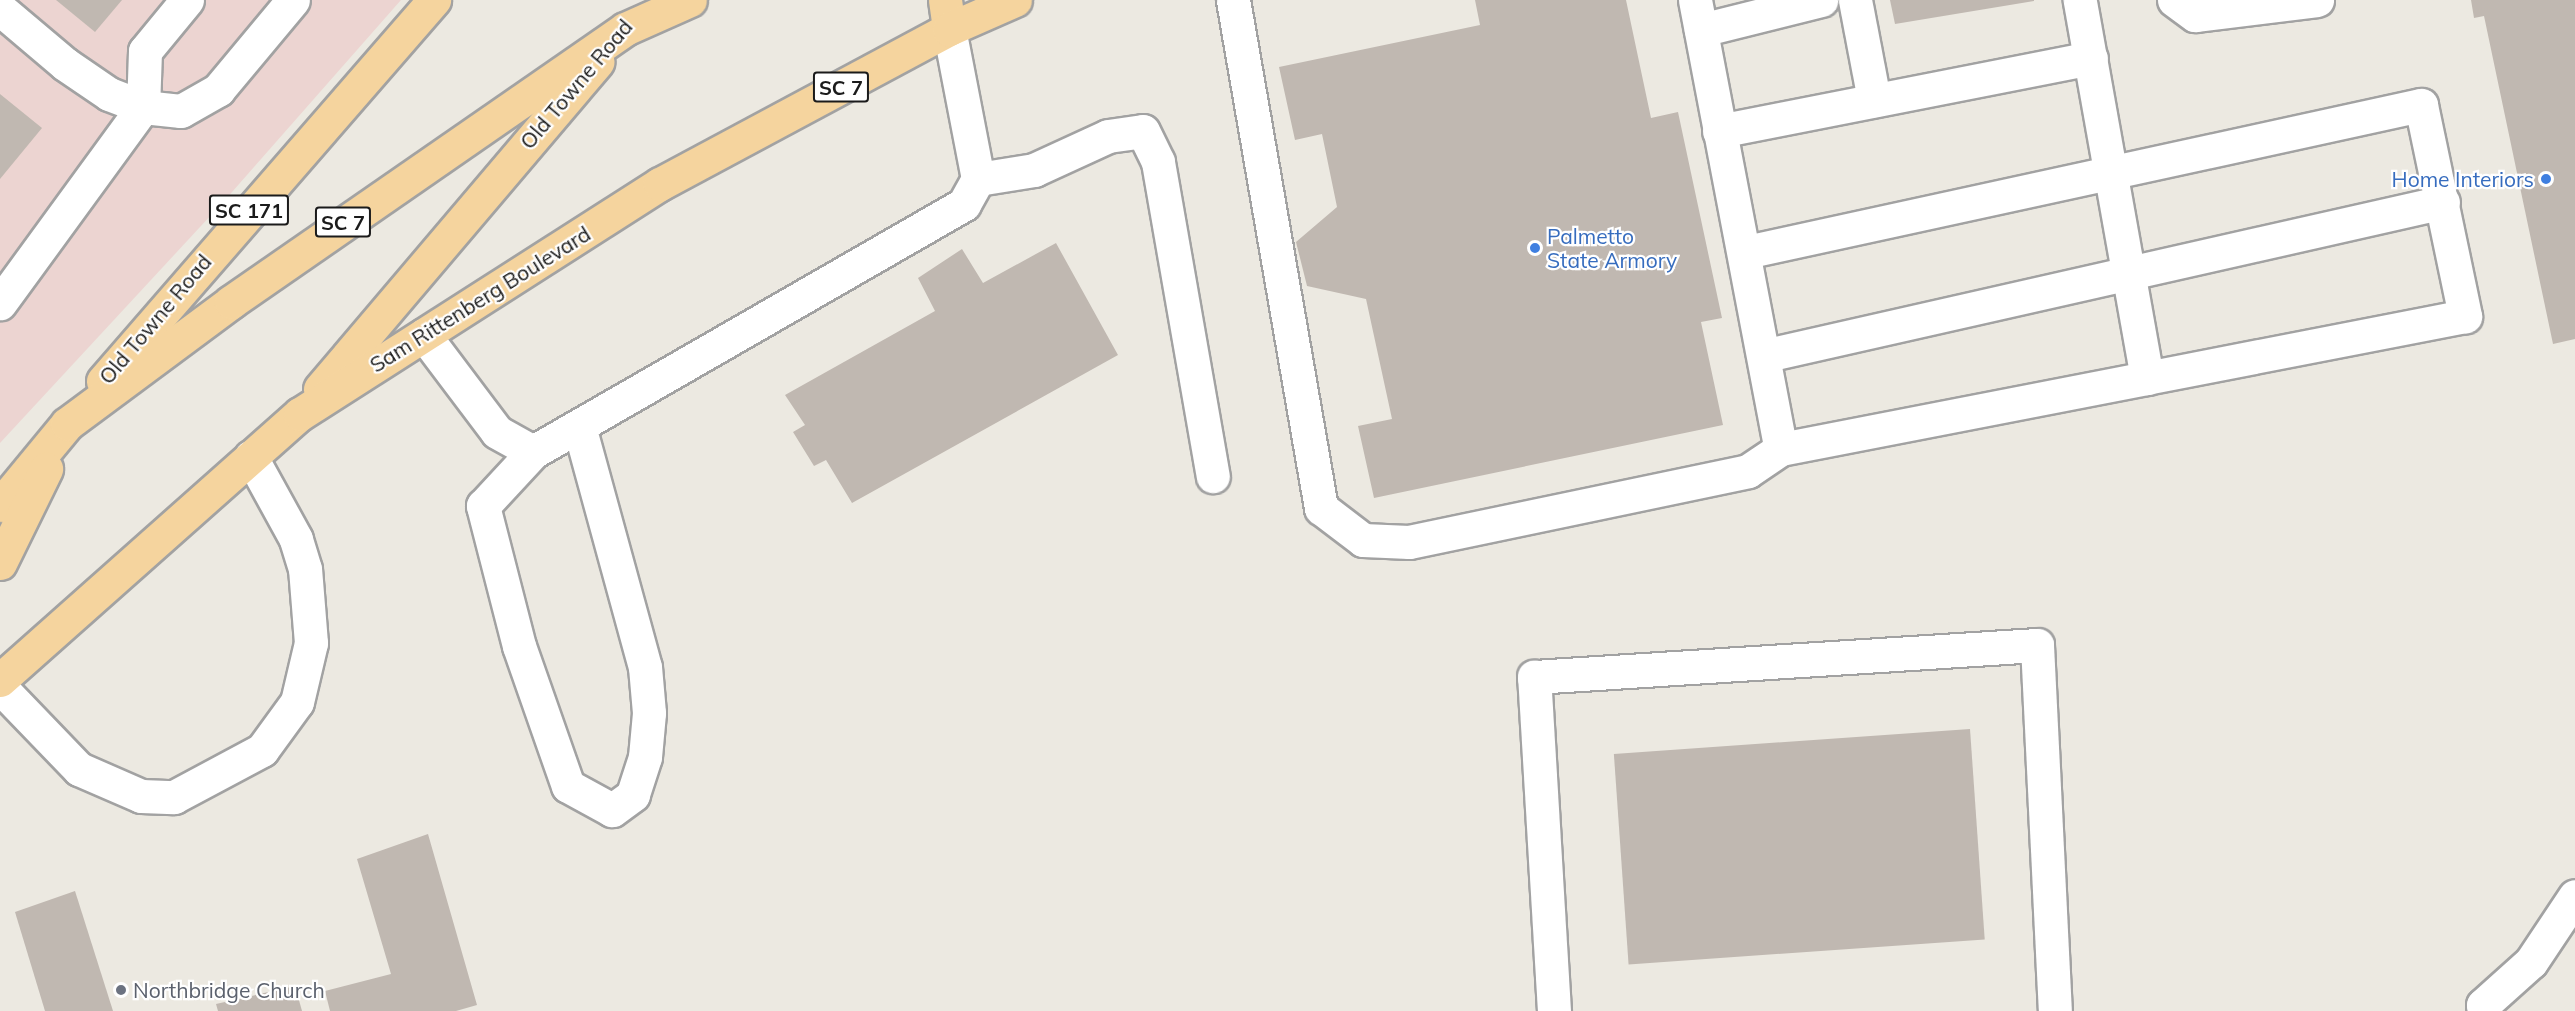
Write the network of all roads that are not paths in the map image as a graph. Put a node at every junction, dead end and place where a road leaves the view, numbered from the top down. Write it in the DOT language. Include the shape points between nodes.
graph roads {
  1 [pos="187,0"];
  2 [pos="293,0"];
  3 [pos="434,0"];
  4 [pos="641,0"];
  5 [pos="690,0"];
  6 [pos="1015,0"];
  7 [pos="1233,0"];
  8 [pos="1821,0"];
  9 [pos="1855,0"];
  10 [pos="2079,0"];
  11 [pos="2174,0"];
  12 [pos="2317,0"];
  13 [pos="0,9"];
  14 [pos="947,14"];
  15 [pos="1698,15"];
  16 [pos="626,29"];
  17 [pos="2091,58"];
  18 [pos="1874,100"];
  19 [pos="143,107"];
  20 [pos="1719,131"];
  21 [pos="2109,171"];
  22 [pos="978,179"];
  23 [pos="2443,202"];
  24 [pos="1746,252"];
  25 [pos="2131,273"];
  26 [pos="0,303"];
  27 [pos="424,334"];
  28 [pos="1767,356"];
  29 [pos="2147,378"];
  30 [pos="300,414"];
  31 [pos="67,424"];
  32 [pos="579,426"];
  33 [pos="1781,449"];
  34 [pos="533,452"];
  35 [pos="251,457"];
  36 [pos="1213,476"];
  37 [pos="0,505"];
  38 [pos="0,563"];
  39 [pos="0,680"];
  40 [pos="0,687"];
  41 [pos="2575,896"];
  42 [pos="1554,1011"];
  43 [pos="2055,1011"];
  44 [pos="2484,1011"];
  1 -- 19 [label="lane" via="145,51"];
  2 -- 19 [label="lane" via="218,90 181,111"];
  3 -- 31 [label="main road, Old Towne Road / SC 171"];
  4 -- 16 [label="main road, Old Towne Road"];
  5 -- 16 [label="main road, SC 7"];
  6 -- 14 [label="main road, Sam Rittenberg Boulevard / SC 7"];
  7 -- 33 [label="lane" via="1321,508 1363,540 1409,542 1748,471"];
  8 -- 15 [label="lane"];
  9 -- 18 [label="lane"];
  10 -- 17 [label="lane"];
  11 -- 12 [label="lane" via="2195,15"];
  13 -- 19 [label="lane" via="65,64 109,94"];
  14 -- 22 [label="lane"];
  14 -- 27 [label="main road, Sam Rittenberg Boulevard / SC 7" via="660,184"];
  15 -- 20 [label="lane"];
  16 -- 30 [label="main road, Old Towne Road"];
  16 -- 31 [label="main road, SC 7" via="381,195"];
  17 -- 18 [label="lane"];
  17 -- 21 [label="lane"];
  18 -- 20 [label="lane"];
  19 -- 26 [label="lane"];
  20 -- 24 [label="lane"];
  21 -- 23 [label="lane" via="2421,105"];
  21 -- 24 [label="lane"];
  21 -- 25 [label="lane"];
  22 -- 32 [label="lane" via="964,204"];
  22 -- 36 [label="lane" via="1034,170 1108,136 1143,131 1158,162"];
  23 -- 25 [label="lane"];
  23 -- 29 [label="lane" via="2465,316"];
  24 -- 28 [label="lane"];
  25 -- 28 [label="lane"];
  25 -- 29 [label="lane"];
  27 -- 30 [label="main road, Sam Rittenberg Boulevard / SC 7"];
  27 -- 34 [label="lane" via="497,432"];
  28 -- 33 [label="lane"];
  29 -- 33 [label="lane"];
  30 -- 35 [label="main road, Sam Rittenberg Boulevard / SC 7"];
  31 -- 37 [label="main road, SC 7"];
  31 -- 38 [label="main road"];
  32 -- 34 [label="lane"];
  32 -- 34 [label="lane" via="645,667 650,713 645,757 633,795 612,810 568,786 519,646 483,506"];
  35 -- 39 [label="main road, Sam Rittenberg Boulevard / SC 7"];
  35 -- 40 [label="lane" via="296,539 305,569 311,643 297,702 262,750 174,797 141,796 79,769"];
  41 -- 44 [label="lane" via="2531,962 2484,1005"];
  42 -- 43 [label="lane" via="1534,677 2037,645"];
}
